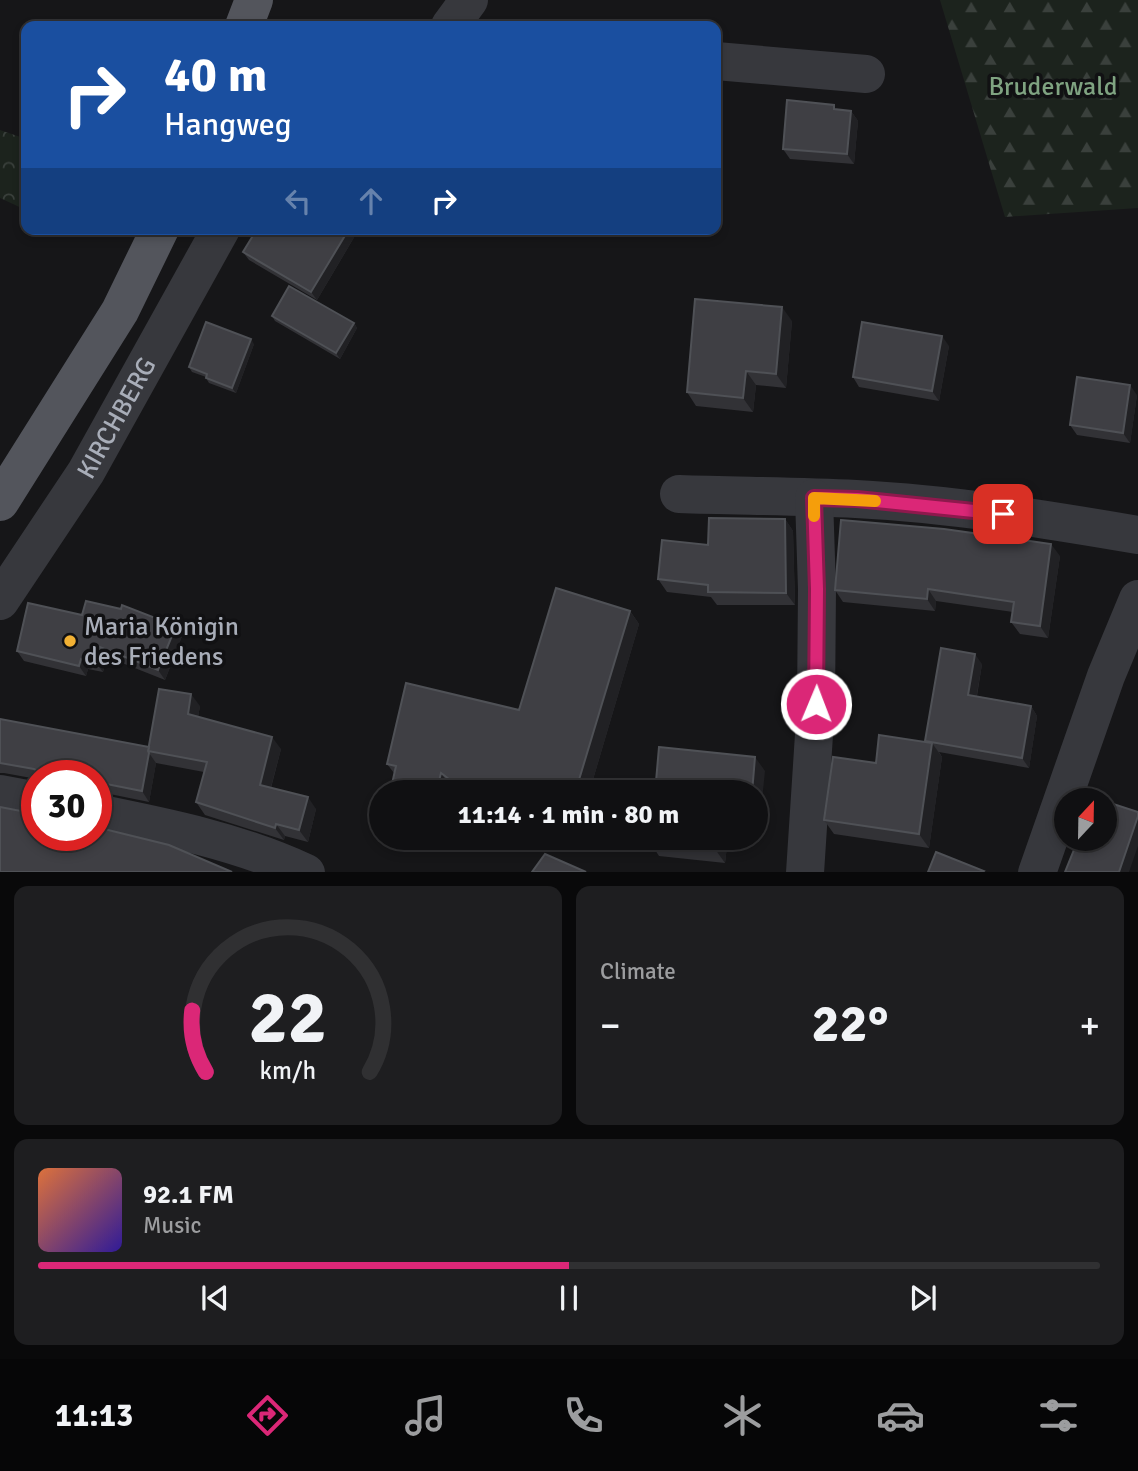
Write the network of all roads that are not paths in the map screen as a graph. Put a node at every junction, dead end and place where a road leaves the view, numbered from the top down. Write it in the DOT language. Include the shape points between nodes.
graph roads {
  1 [pos="254,0"];
  2 [pos="469,0"];
  3 [pos="246,21"];
  4 [pos="454,21"];
  5 [pos="721,61"];
  6 [pos="866,74"];
  7 [pos="157,235"];
  8 [pos="218,235"];
  9 [pos="679,494"];
  10 [pos="814,498"];
  11 [pos="0,502"];
  12 [pos="1138,536"];
  13 [pos="1138,599"];
  14 [pos="0,601"];
  15 [pos="0,794"];
  16 [pos="21,798"];
  17 [pos="112,816"];
  18 [pos="304,872"];
  19 [pos="805,872"];
  20 [pos="1037,872"];
  1 -- 3 [label="main road"];
  2 -- 4 [label="street"];
  5 -- 6 [label="street"];
  7 -- 11 [label="main road" via="120,311"];
  8 -- 14 [label="street, KIRCHBERG" via="86,472"];
  9 -- 10 [label="street"];
  10 -- 12 [label="street" via="952,508"];
  10 -- 19 [label="street" via="816,704"];
  13 -- 20 [label="street"];
  15 -- 16 [label="street"];
  17 -- 18 [label="street" via="217,841"];
}
